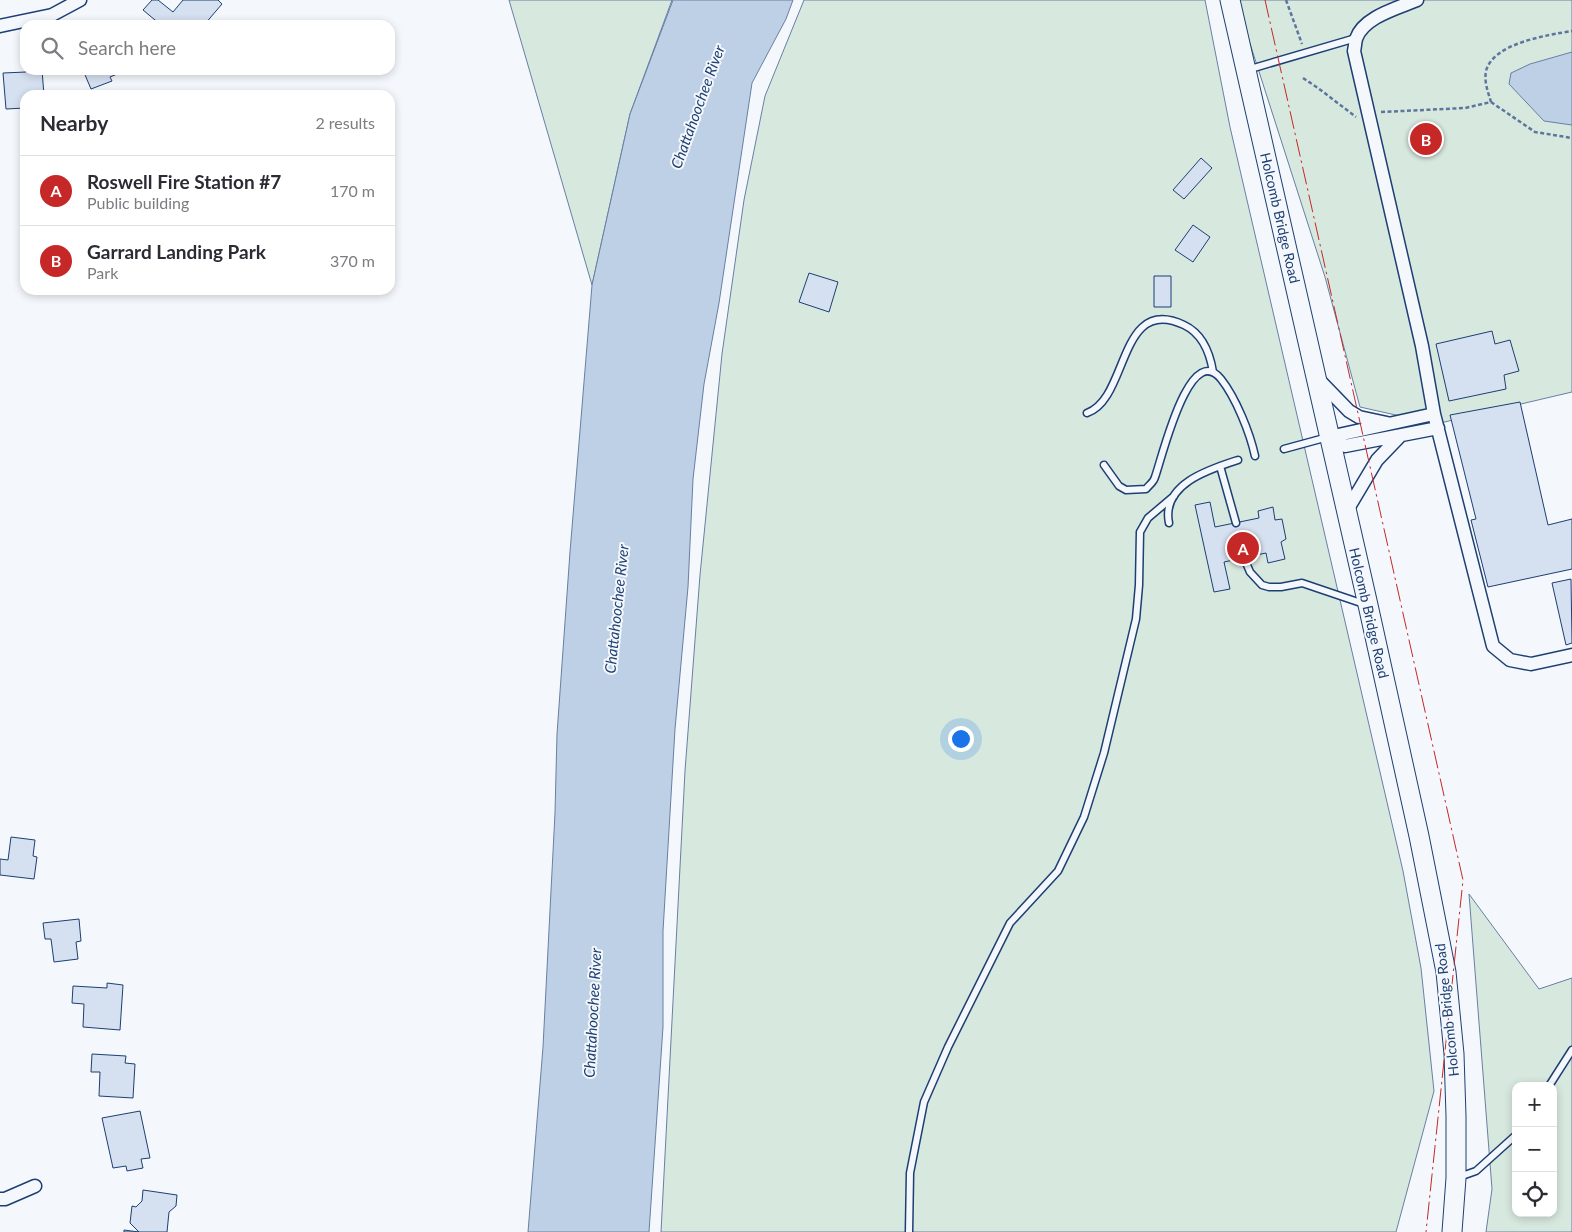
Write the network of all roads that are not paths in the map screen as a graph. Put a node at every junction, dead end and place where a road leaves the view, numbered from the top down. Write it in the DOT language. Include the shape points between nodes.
graph roads {
  1 [pos="80,0"];
  2 [pos="1230,0"];
  3 [pos="1417,0"];
  4 [pos="28,20"];
  5 [pos="20,22"];
  6 [pos="0,26"];
  7 [pos="1356,38"];
  8 [pos="1246,70"];
  9 [pos="1213,372"];
  10 [pos="1315,375"];
  11 [pos="1087,413"];
  12 [pos="1434,414"];
  13 [pos="1392,424"];
  14 [pos="1438,428"];
  15 [pos="1401,435"];
  16 [pos="1329,437"];
  17 [pos="1284,448"];
  18 [pos="1255,456"];
  19 [pos="1238,460"];
  20 [pos="1104,465"];
  21 [pos="1220,466"];
  22 [pos="1174,496"];
  23 [pos="1346,512"];
  24 [pos="1169,523"];
  25 [pos="1236,523"];
  26 [pos="1244,558"];
  27 [pos="1368,605"];
  28 [pos="1572,655"];
  29 [pos="1572,1050"];
  30 [pos="1552,1082"];
  31 [pos="1512,1139"];
  32 [pos="1456,1178"];
  33 [pos="35,1186"];
  34 [pos="0,1199"];
  35 [pos="910,1232"];
  36 [pos="1452,1232"];
  1 -- 4 [label="street" via="52,15"];
  2 -- 8 [label="main road, Holcomb Bridge Road"];
  3 -- 7 [label="street" via="1370,20"];
  5 -- 6 [label="street"];
  7 -- 8 [label="lane"];
  7 -- 12 [label="street" via="1354,51 1422,346"];
  8 -- 10 [label="main road, Holcomb Bridge Road"];
  9 -- 11 [label="lane" via="1211,355 1196,334 1178,322 1157,320 1146,324 1133,339 1103,402"];
  9 -- 18 [label="lane" via="1226,386 1240,413"];
  9 -- 20 [label="lane" via="1199,376 1189,386 1176,412 1155,479 1146,489 1126,490 1119,486"];
  10 -- 13 [label="street" via="1349,411 1359,417"];
  10 -- 16 [label="main road, Holcomb Bridge Road"];
  12 -- 13 [label="street"];
  12 -- 14 [label="street"];
  13 -- 16 [label="street"];
  14 -- 15 [label="street"];
  14 -- 28 [label="street" via="1493,646 1510,660 1532,664"];
  15 -- 16 [label="street" via="1345,446"];
  15 -- 23 [label="street" via="1377,460"];
  16 -- 17 [label="lane"];
  16 -- 23 [label="main road, Holcomb Bridge Road"];
  19 -- 21 [label="lane"];
  21 -- 22 [label="lane" via="1190,479"];
  21 -- 25 [label="lane"];
  22 -- 24 [label="lane" via="1167,515"];
  22 -- 35 [label="lane" via="1148,518 1140,532 1136,619 1104,753 1084,817 1058,871 1010,923 924,1102 910,1173"];
  23 -- 27 [label="main road, Holcomb Bridge Road"];
  26 -- 27 [label="lane" via="1250,572 1262,585 1281,587 1302,583"];
  27 -- 32 [label="main road, Holcomb Bridge Road" via="1446,972 1454,1054"];
  29 -- 30 [label="lane"];
  31 -- 32 [label="lane" via="1476,1171"];
  32 -- 36 [label="main road, Holcomb Bridge Road"];
  33 -- 34 [label="street"];
}
